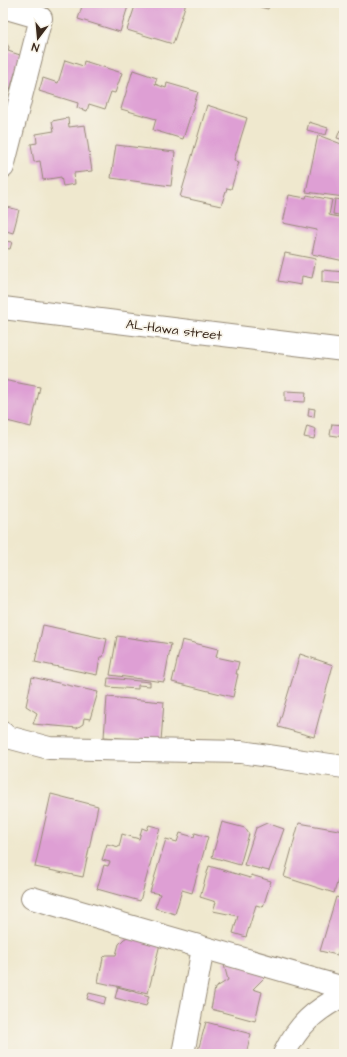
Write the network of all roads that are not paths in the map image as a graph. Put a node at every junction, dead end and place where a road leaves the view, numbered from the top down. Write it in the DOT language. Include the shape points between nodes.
graph roads {
  1 [pos="3,7"];
  2 [pos="3,167"];
  3 [pos="3,308"];
  4 [pos="344,350"];
  5 [pos="3,734"];
  6 [pos="344,767"];
  7 [pos="32,898"];
  8 [pos="203,948"];
  9 [pos="344,988"];
  10 [pos="344,995"];
  11 [pos="183,1054"];
  12 [pos="284,1054"];
  1 -- 2 [label="street" via="41,18"];
  3 -- 4 [label="street, AL-Hawa street"];
  5 -- 6 [label="street" via="49,748 240,752"];
  7 -- 8 [label="street"];
  8 -- 9 [label="street"];
  8 -- 11 [label="street"];
  10 -- 12 [label="street" via="312,1014 297,1030"];
}
